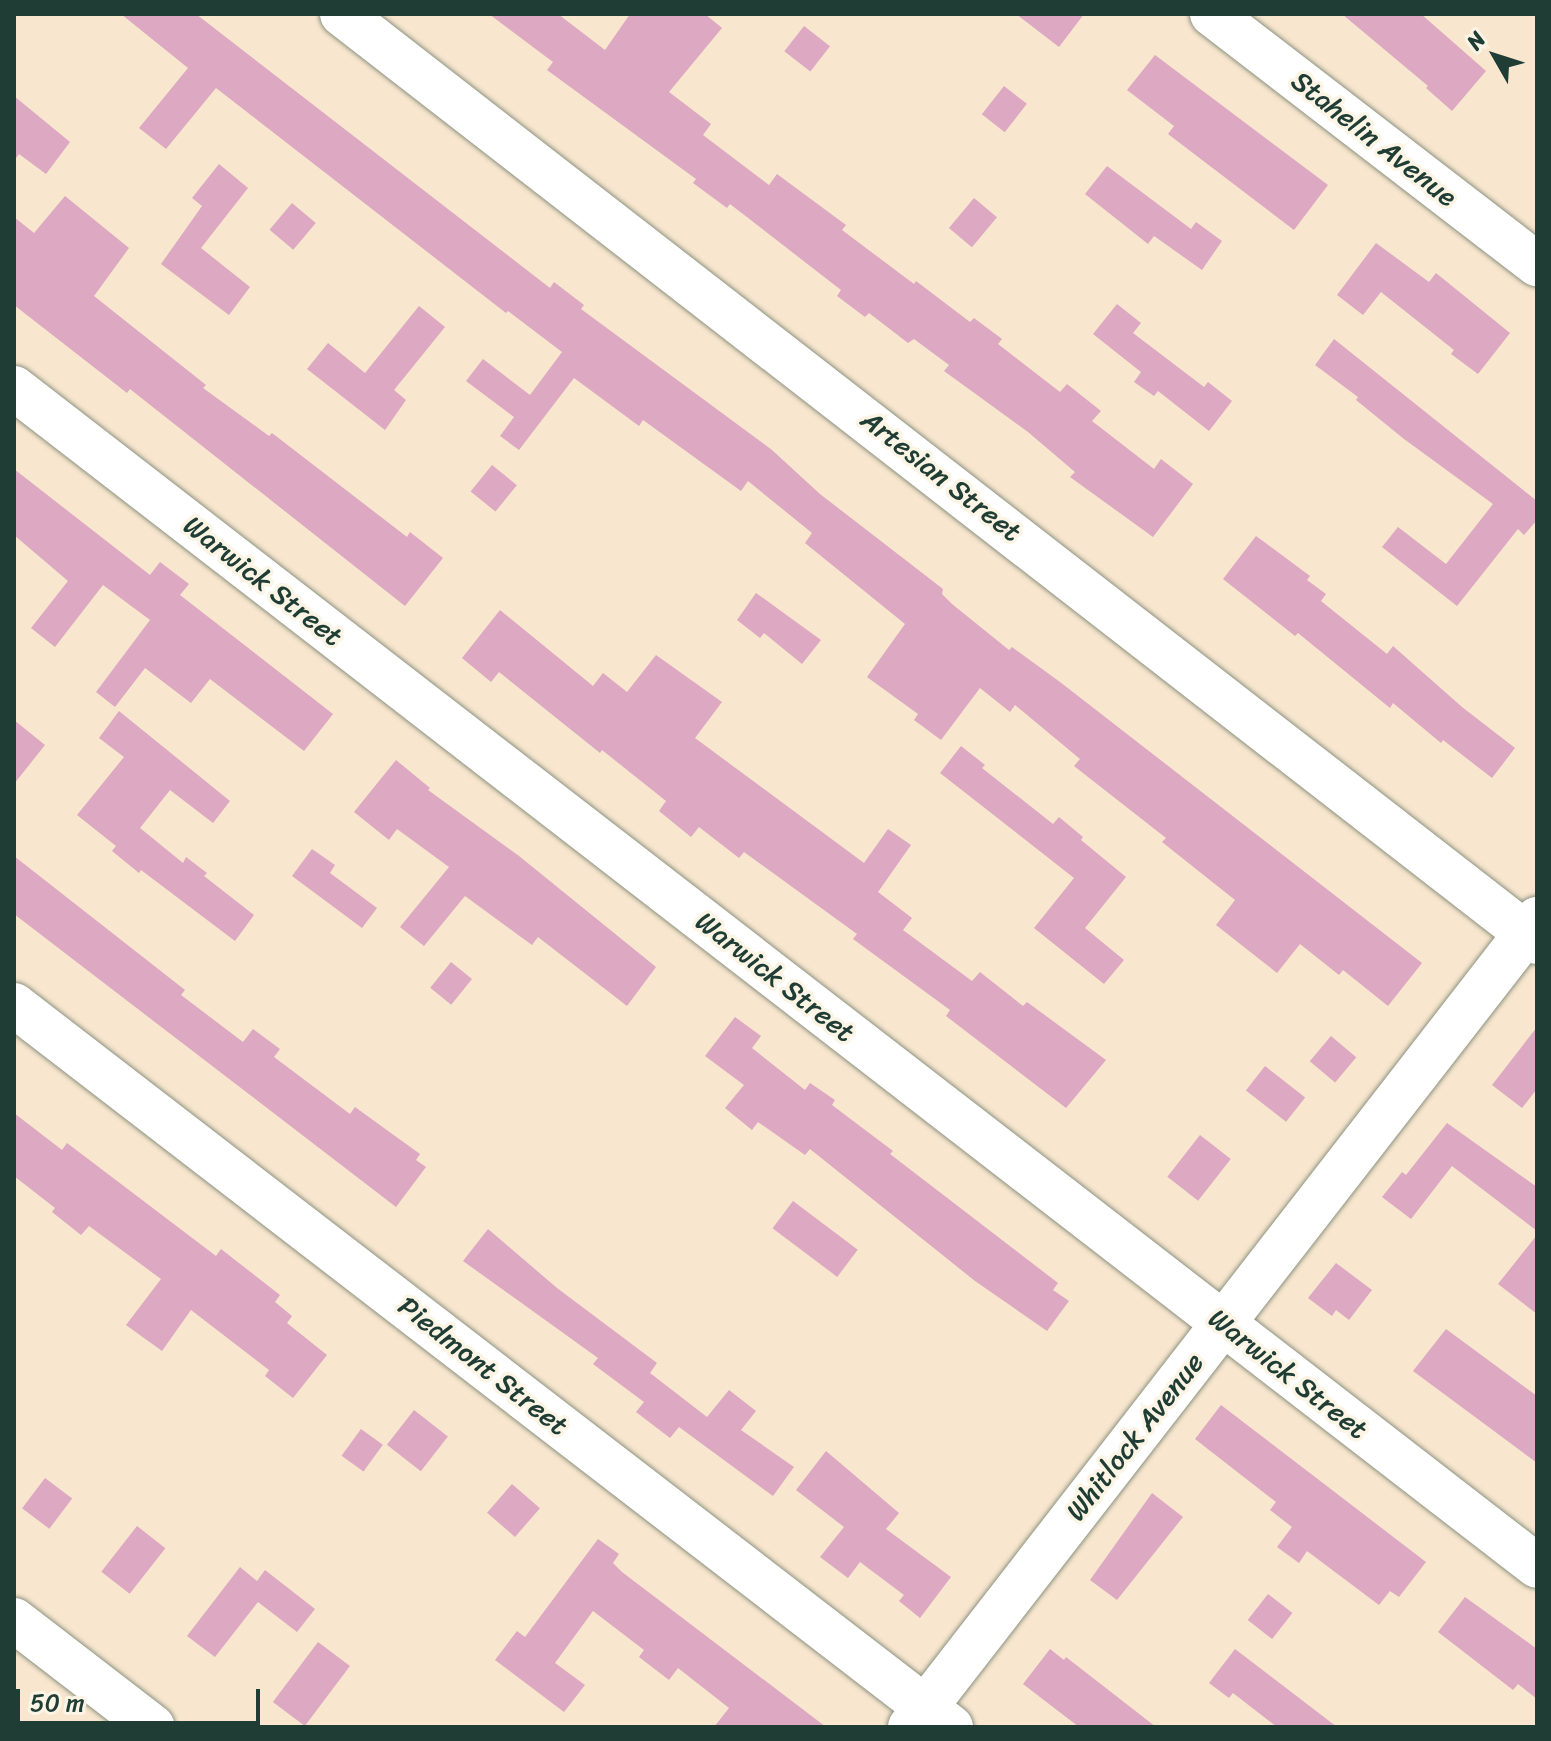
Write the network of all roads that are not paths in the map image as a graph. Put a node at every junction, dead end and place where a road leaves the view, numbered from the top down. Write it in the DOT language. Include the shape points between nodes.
graph roads {
  1 [pos="342,14"];
  2 [pos="1212,14"];
  3 [pos="1537,264"];
  4 [pos="14,388"];
  5 [pos="1533,931"];
  6 [pos="14,1005"];
  7 [pos="1223,1323"];
  8 [pos="1537,1566"];
  9 [pos="14,1620"];
  10 [pos="929,1720"];
  11 [pos="153,1727"];
  1 -- 5 [label="street, Artesian Street"];
  2 -- 3 [label="street, Stahelin Avenue"];
  4 -- 7 [label="street, Warwick Street"];
  5 -- 7 [label="street, Whitlock Avenue"];
  6 -- 10 [label="street, Piedmont Street"];
  7 -- 8 [label="street, Warwick Street"];
  7 -- 10 [label="street, Whitlock Avenue"];
  9 -- 11 [label="street"];
}
